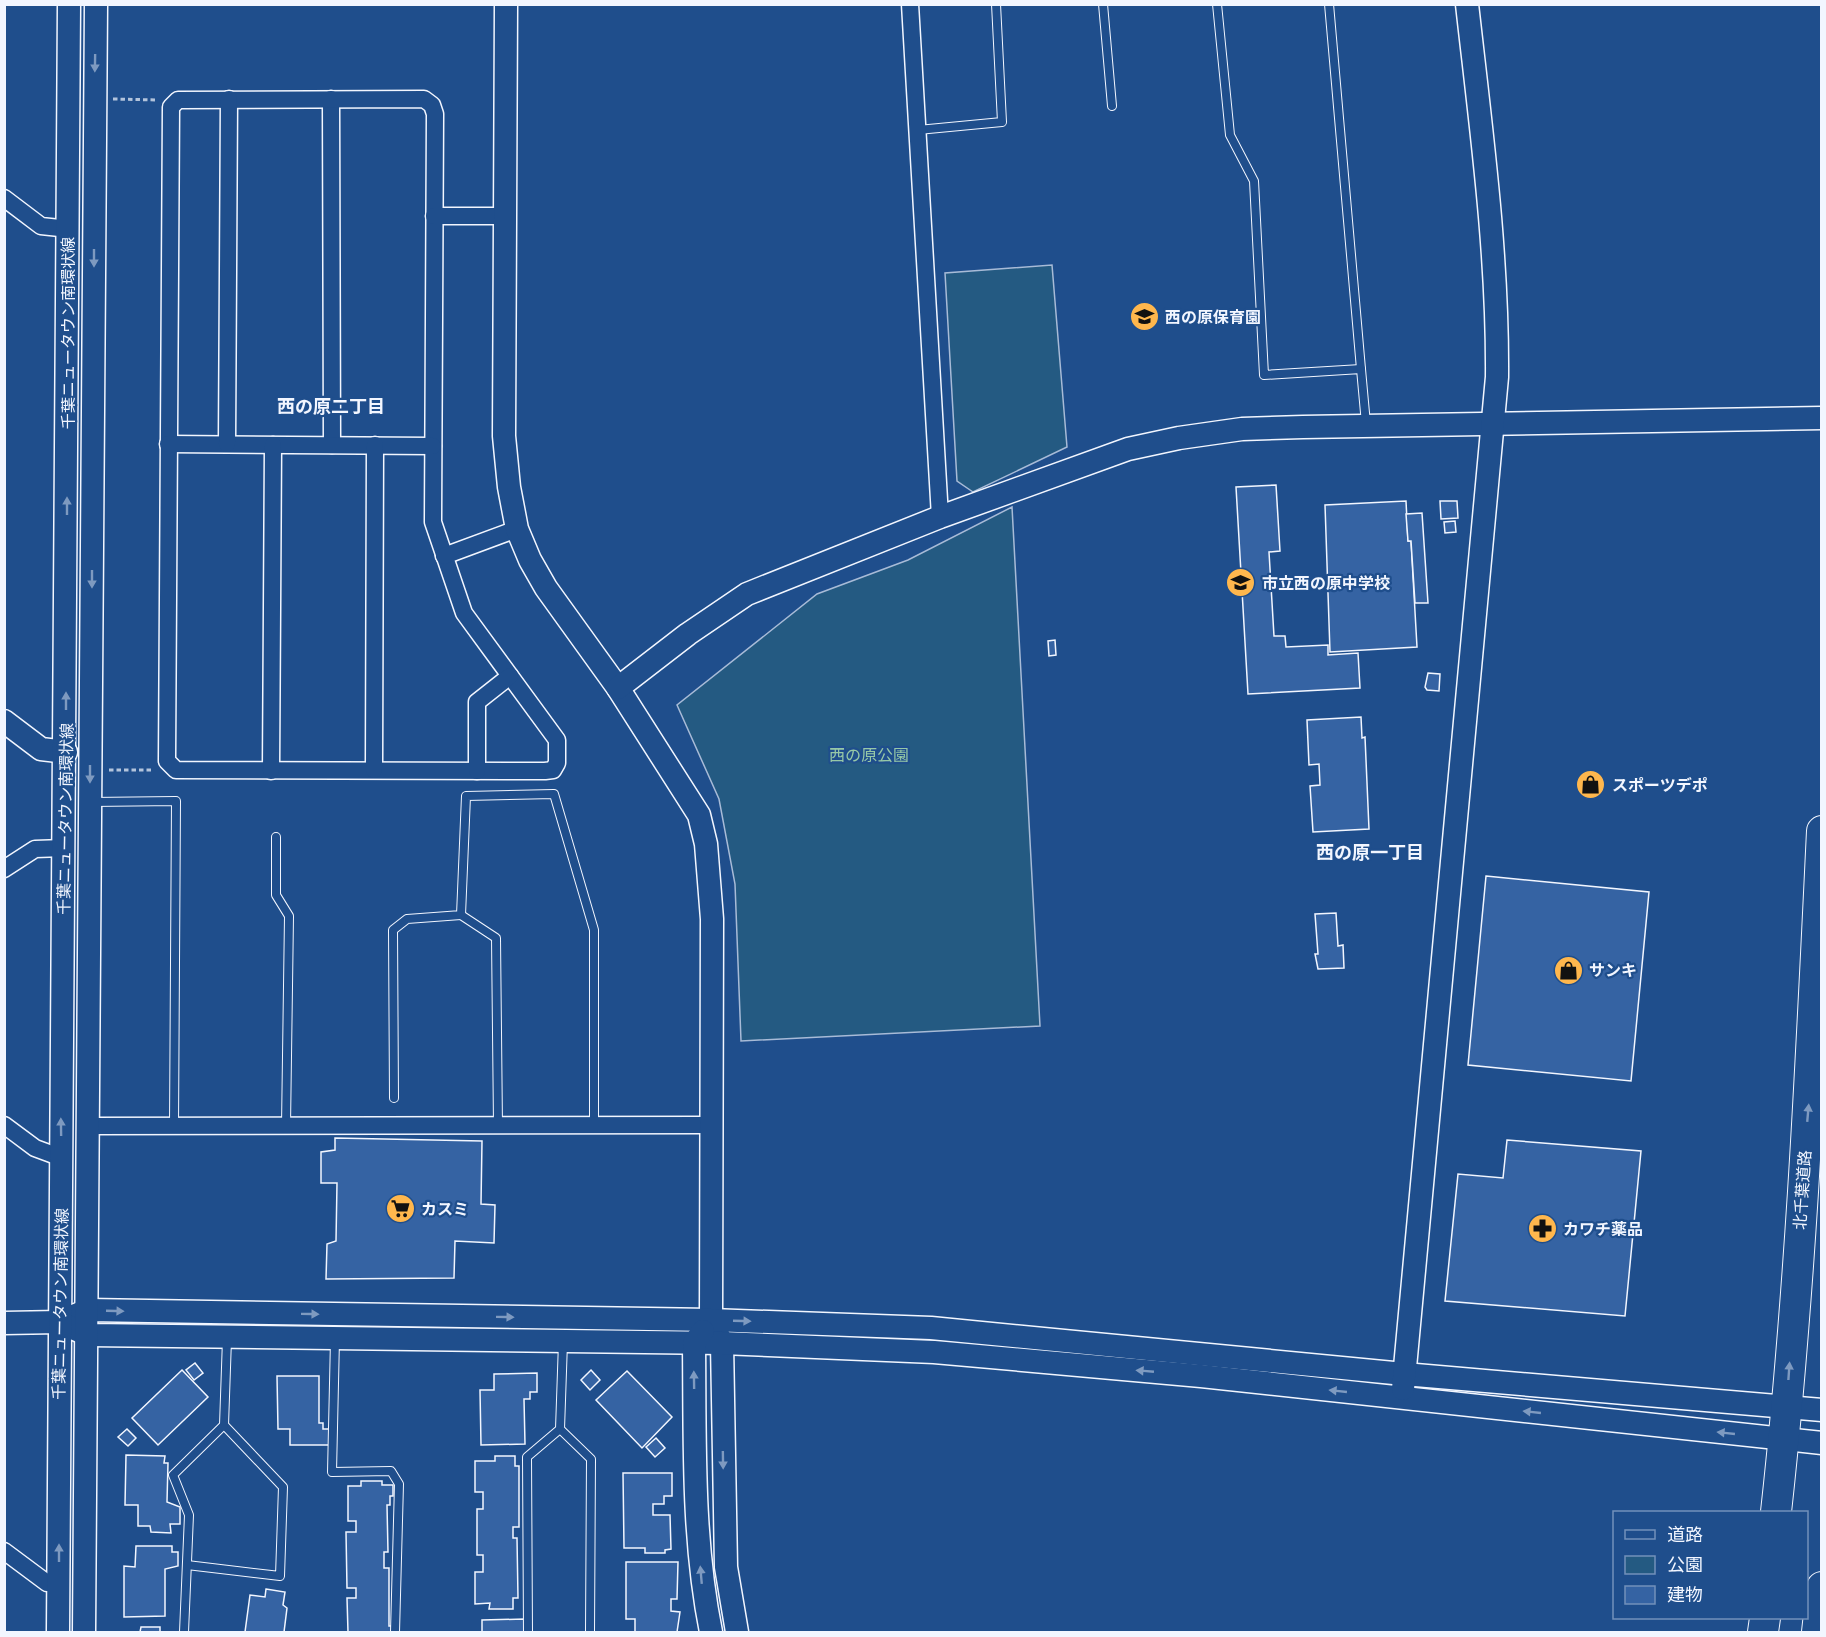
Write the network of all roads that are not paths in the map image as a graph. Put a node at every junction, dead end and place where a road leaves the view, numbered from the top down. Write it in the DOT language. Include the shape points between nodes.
graph roads {
  1 [pos="69,4"];
  2 [pos="96,4"];
  3 [pos="506,4"];
  4 [pos="910,4"];
  5 [pos="996,4"];
  6 [pos="1103,4"];
  7 [pos="1218,4"];
  8 [pos="1329,4"];
  9 [pos="1467,4"];
  10 [pos="229,99"];
  11 [pos="331,99"];
  12 [pos="1112,106"];
  13 [pos="918,130"];
  14 [pos="4,198"];
  15 [pos="434,216"];
  16 [pos="505,216"];
  17 [pos="69,229"];
  18 [pos="1361,369"];
  19 [pos="1821,418"];
  20 [pos="1494,423"];
  21 [pos="1366,425"];
  22 [pos="168,444"];
  23 [pos="227,444"];
  24 [pos="273,445"];
  25 [pos="332,445"];
  26 [pos="375,445"];
  27 [pos="432,446"];
  28 [pos="940,517"];
  29 [pos="517,529"];
  30 [pos="444,556"];
  31 [pos="510,676"];
  32 [pos="618,688"];
  33 [pos="4,721"];
  34 [pos="66,752"];
  35 [pos="374,770"];
  36 [pos="270,771"];
  37 [pos="477,771"];
  38 [pos="90,802"];
  39 [pos="1821,831"];
  40 [pos="276,837"];
  41 [pos="64,848"];
  42 [pos="4,869"];
  43 [pos="461,915"];
  44 [pos="394,1098"];
  45 [pos="4,1125"];
  46 [pos="594,1125"];
  47 [pos="711,1125"];
  48 [pos="88,1126"];
  49 [pos="174,1126"];
  50 [pos="286,1126"];
  51 [pos="498,1126"];
  52 [pos="62,1158"];
  53 [pos="88,1310"];
  54 [pos="711,1320"];
  55 [pos="4,1323"];
  56 [pos="59,1323"];
  57 [pos="88,1335"];
  58 [pos="227,1337"];
  59 [pos="335,1338"];
  60 [pos="564,1341"];
  61 [pos="694,1343"];
  62 [pos="722,1343"];
  63 [pos="1404,1374"];
  64 [pos="1402,1398"];
  65 [pos="1792,1407"];
  66 [pos="1821,1410"];
  67 [pos="224,1425"];
  68 [pos="560,1429"];
  69 [pos="1789,1440"];
  70 [pos="1821,1443"];
  71 [pos="1776,1511"];
  72 [pos="4,1551"];
  73 [pos="187,1565"];
  74 [pos="59,1583"];
  75 [pos="1821,1587"];
  76 [pos="58,1632"];
  77 [pos="84,1632"];
  78 [pos="184,1632"];
  79 [pos="395,1632"];
  80 [pos="528,1632"];
  81 [pos="590,1632"];
  82 [pos="711,1632"];
  83 [pos="737,1632"];
  84 [pos="1817,1632"];
  1 -- 17 [label="street, 千葉ニュータウン南環状線"];
  2 -- 38 [label="street, 千葉ニュータウン南環状線, one-way"];
  3 -- 16 [label="street"];
  4 -- 13 [label="street"];
  5 -- 13 [label="lane" via="1002,122"];
  6 -- 12 [label="lane"];
  7 -- 18 [label="lane" via="1230,135 1254,181 1264,375"];
  8 -- 18 [label="lane"];
  9 -- 20 [label="street" via="1496,280"];
  10 -- 11 [label="street"];
  10 -- 22 [label="street" via="178,100 171,107"];
  10 -- 23 [label="street"];
  11 -- 15 [label="street" via="424,99 432,105"];
  11 -- 25 [label="street"];
  13 -- 28 [label="street"];
  14 -- 17 [label="street" via="41,226"];
  15 -- 16 [label="street"];
  15 -- 27 [label="street"];
  16 -- 29 [label="street" via="504,435"];
  34 -- 17 [label="street, 千葉ニュータウン南環状線, one-way"];
  18 -- 21 [label="lane"];
  19 -- 20 [label="street"];
  20 -- 21 [label="street"];
  20 -- 63 [label="street"];
  21 -- 28 [label="street" via="1242,429 1128,449"];
  22 -- 23 [label="street"];
  22 -- 36 [label="street" via="167,761 176,770"];
  23 -- 24 [label="street"];
  24 -- 25 [label="street"];
  24 -- 36 [label="street"];
  25 -- 26 [label="street"];
  26 -- 27 [label="street"];
  26 -- 35 [label="street"];
  27 -- 30 [label="street" via="433,522"];
  28 -- 32 [label="street" via="747,594"];
  29 -- 30 [label="street"];
  29 -- 32 [label="street" via="546,588"];
  30 -- 31 [label="street" via="464,613"];
  31 -- 37 [label="street" via="477,702"];
  31 -- 37 [label="street" via="557,740 557,762 553,770 545,771"];
  32 -- 47 [label="street" via="688,794 699,815 706,844 712,919"];
  33 -- 34 [label="street" via="41,749"];
  34 -- 41 [label="street, 千葉ニュータウン南環状線"];
  35 -- 36 [label="street"];
  35 -- 37 [label="street"];
  38 -- 48 [label="street, 千葉ニュータウン南環状線"];
  38 -- 49 [label="lane" via="176,801"];
  65 -- 39 [label="highway, 北千葉道路, one-way"];
  40 -- 50 [label="lane" via="276,895 289,916"];
  41 -- 42 [label="street" via="34,849"];
  52 -- 41 [label="street, 千葉ニュータウン南環状線, one-way"];
  43 -- 44 [label="lane" via="407,919 393,930"];
  43 -- 46 [label="lane" via="466,796 554,794 594,930"];
  43 -- 51 [label="lane" via="496,938"];
  45 -- 52 [label="street" via="34,1148"];
  46 -- 47 [label="street"];
  46 -- 51 [label="street"];
  47 -- 54 [label="street"];
  48 -- 49 [label="street"];
  48 -- 53 [label="street, 千葉ニュータウン南環状線"];
  49 -- 50 [label="street"];
  50 -- 51 [label="street"];
  52 -- 56 [label="street, 千葉ニュータウン南環状線"];
  53 -- 54 [label="street, one-way"];
  53 -- 56 [label="street"];
  53 -- 57 [label="street, 千葉ニュータウン南環状線"];
  54 -- 61 [label="street"];
  54 -- 62 [label="street"];
  54 -- 63 [label="street, one-way" via="931,1328"];
  55 -- 56 [label="street"];
  56 -- 57 [label="street"];
  74 -- 56 [label="street, 千葉ニュータウン南環状線, one-way"];
  57 -- 58 [label="street"];
  57 -- 77 [label="street, 千葉ニュータウン南環状線"];
  58 -- 59 [label="street"];
  58 -- 67 [label="lane"];
  59 -- 60 [label="street"];
  59 -- 79 [label="lane" via="332,1472 391,1471 399,1484"];
  60 -- 61 [label="street"];
  60 -- 68 [label="lane"];
  61 -- 62 [label="street"];
  82 -- 61 [label="street, one-way" via="701,1582"];
  64 -- 62 [label="street, one-way" via="946,1353"];
  62 -- 83 [label="street, one-way" via="726,1567"];
  63 -- 64 [label="street"];
  63 -- 65 [label="street"];
  69 -- 64 [label="street, one-way"];
  65 -- 66 [label="street"];
  65 -- 69 [label="highway, 北千葉道路"];
  67 -- 73 [label="lane" via="173,1475 189,1515"];
  67 -- 73 [label="lane" via="283,1487 280,1575"];
  68 -- 80 [label="lane" via="527,1457"];
  68 -- 81 [label="lane" via="591,1459"];
  69 -- 70 [label="street"];
  69 -- 71 [label="highway, 北千葉道路"];
  72 -- 74 [label="street" via="47,1583"];
  73 -- 78 [label="lane"];
  74 -- 76 [label="street, 千葉ニュータウン南環状線"];
  75 -- 84 [label="highway"];
}
